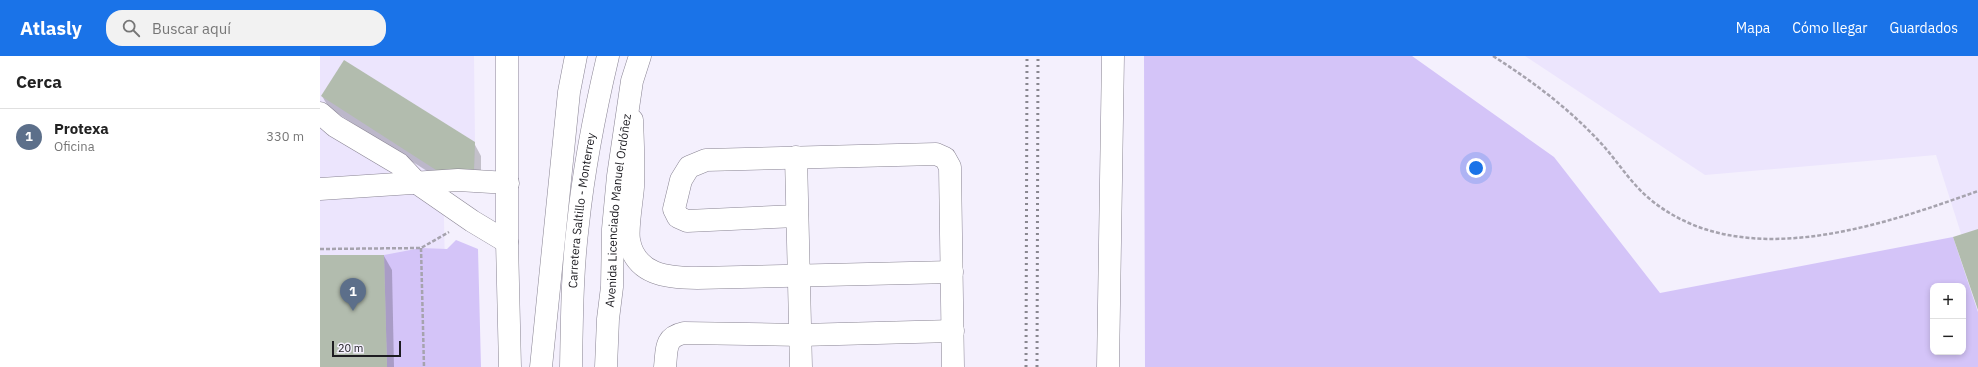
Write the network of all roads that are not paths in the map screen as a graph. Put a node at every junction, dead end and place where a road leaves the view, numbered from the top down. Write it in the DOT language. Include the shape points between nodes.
graph roads {
  1 [pos="507,56"];
  2 [pos="576,56"];
  3 [pos="608,56"];
  4 [pos="640,56"];
  5 [pos="1113,56"];
  6 [pos="632,81"];
  7 [pos="325,123"];
  8 [pos="796,157"];
  9 [pos="417,183"];
  10 [pos="508,183"];
  11 [pos="320,189"];
  12 [pos="797,216"];
  13 [pos="508,242"];
  14 [pos="952,272"];
  15 [pos="798,275"];
  16 [pos="953,331"];
  17 [pos="800,335"];
  18 [pos="510,367"];
  19 [pos="541,367"];
  20 [pos="571,367"];
  21 [pos="606,367"];
  22 [pos="665,367"];
  23 [pos="801,367"];
  24 [pos="953,367"];
  25 [pos="1108,367"];
  1 -- 10 [label="main road"];
  2 -- 19 [label="main road, Carretera Saltillo - Monterrey" via="569,92"];
  3 -- 20 [label="main road, Carretera Saltillo - Monterrey" via="594,118 578,224 571,320"];
  4 -- 6 [label="main road, Avenida Licenciado Manuel Ordóñez"];
  5 -- 25 [label="main road"];
  6 -- 15 [label="main road" via="633,175 629,240 638,259 651,271 672,278"];
  6 -- 21 [label="main road, Avenida Licenciado Manuel Ordóñez" via="612,229 612,287"];
  7 -- 9 [label="main road" via="399,164"];
  8 -- 12 [label="main road"];
  8 -- 12 [label="main road" via="706,160 689,167 681,180 674,209 678,217 687,221"];
  8 -- 14 [label="main road" via="936,154 946,158 950,167"];
  9 -- 10 [label="main road" via="458,180"];
  9 -- 11 [label="main road"];
  9 -- 13 [label="main road"];
  10 -- 13 [label="main road"];
  12 -- 15 [label="main road"];
  13 -- 18 [label="main road"];
  14 -- 15 [label="main road"];
  14 -- 16 [label="main road"];
  15 -- 17 [label="main road"];
  16 -- 17 [label="main road"];
  16 -- 24 [label="main road"];
  17 -- 22 [label="main road" via="674,335 668,343"];
  17 -- 23 [label="main road"];
}
